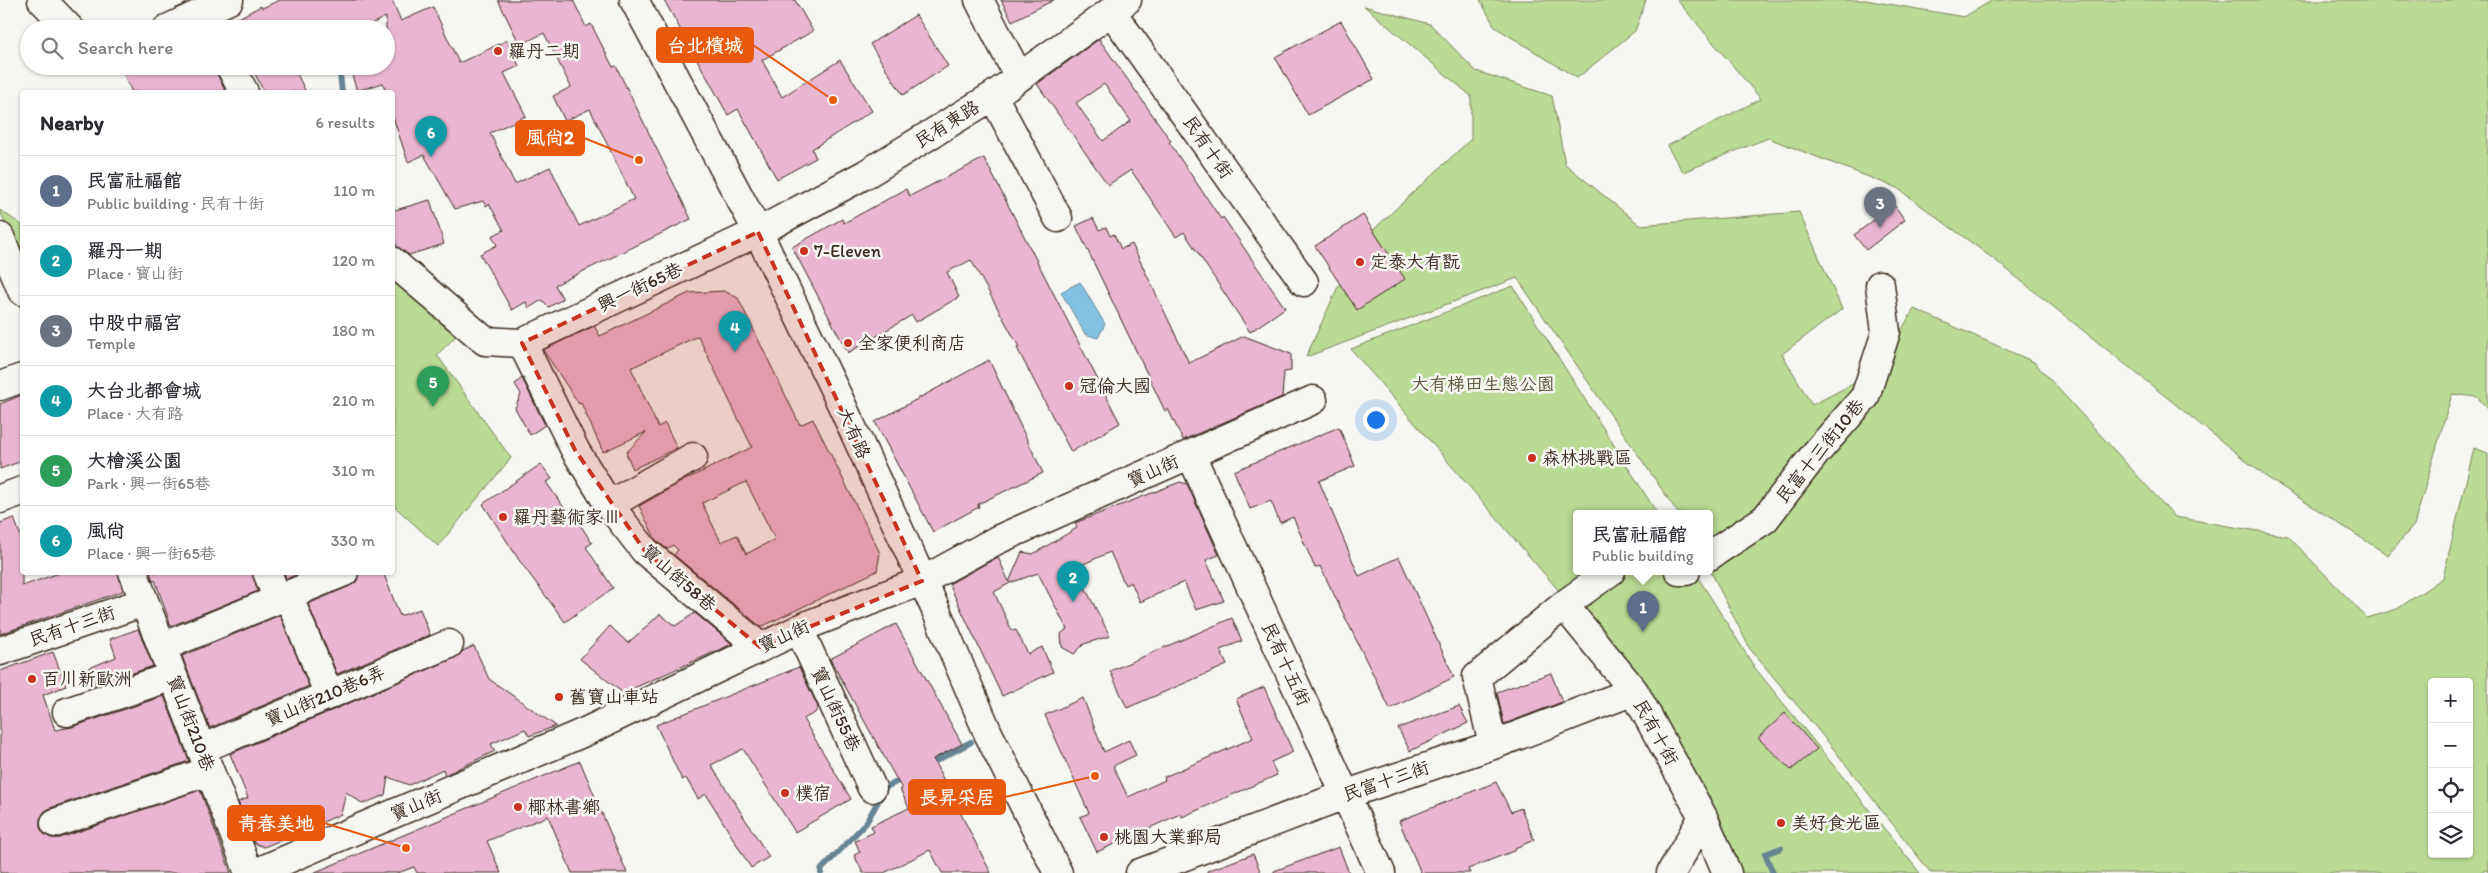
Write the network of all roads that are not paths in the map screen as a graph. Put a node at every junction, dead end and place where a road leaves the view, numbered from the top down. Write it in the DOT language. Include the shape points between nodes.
graph roads {
  1 [pos="42,0"];
  2 [pos="229,0"];
  3 [pos="634,0"];
  4 [pos="979,0"];
  5 [pos="1119,5"];
  6 [pos="201,14"];
  7 [pos="61,20"];
  8 [pos="187,20"];
  9 [pos="235,75"];
  10 [pos="1019,77"];
  11 [pos="243,90"];
  12 [pos="993,96"];
  13 [pos="1058,218"];
  14 [pos="758,232"];
  15 [pos="0,236"];
  16 [pos="395,264"];
  17 [pos="1304,282"];
  18 [pos="1880,285"];
  19 [pos="20,286"];
  20 [pos="20,292"];
  21 [pos="0,298"];
  22 [pos="522,343"];
  23 [pos="20,379"];
  24 [pos="0,386"];
  25 [pos="1313,400"];
  26 [pos="1190,455"];
  27 [pos="693,457"];
  28 [pos="20,492"];
  29 [pos="0,499"];
  30 [pos="609,505"];
  31 [pos="1713,553"];
  32 [pos="134,575"];
  33 [pos="269,575"];
  34 [pos="337,575"];
  35 [pos="1605,575"];
  36 [pos="922,580"];
  37 [pos="283,597"];
  38 [pos="144,602"];
  39 [pos="1564,604"];
  40 [pos="798,629"];
  41 [pos="449,644"];
  42 [pos="162,647"];
  43 [pos="760,647"];
  44 [pos="0,651"];
  45 [pos="173,676"];
  46 [pos="1634,691"];
  47 [pos="329,695"];
  48 [pos="67,712"];
  49 [pos="1493,745"];
  50 [pos="205,760"];
  51 [pos="872,788"];
  52 [pos="1346,794"];
  53 [pos="1703,817"];
  54 [pos="55,823"];
  55 [pos="249,873"];
  56 [pos="255,873"];
  57 [pos="1058,873"];
  58 [pos="1140,873"];
  59 [pos="1381,873"];
  60 [pos="1671,873"];
  61 [pos="1727,873"];
  1 -- 7 [label="street"];
  2 -- 6 [label="street"];
  3 -- 14 [label="street, 大有路"];
  4 -- 10 [label="street"];
  5 -- 10 [label="street, 民有東路"];
  5 -- 17 [label="street, 民有十街"];
  6 -- 8 [label="street"];
  9 -- 11 [label="street"];
  10 -- 12 [label="street, 民有東路"];
  12 -- 13 [label="street"];
  12 -- 14 [label="street, 民有東路" via="866,174"];
  14 -- 22 [label="street, 興一街65巷"];
  14 -- 36 [label="street, 大有路"];
  15 -- 19 [label="street"];
  16 -- 22 [label="street, 興一街65巷" via="485,341"];
  18 -- 31 [label="street, 民富十三街10巷" via="1886,332 1865,397 1815,454 1765,520"];
  20 -- 21 [label="street"];
  22 -- 30 [label="street, 寶山街58巷" via="575,450"];
  23 -- 24 [label="street"];
  25 -- 26 [label="street, 寶山街"];
  26 -- 36 [label="street, 寶山街" via="997,540"];
  26 -- 52 [label="street, 民有十五街"];
  27 -- 30 [label="street"];
  28 -- 29 [label="street"];
  30 -- 43 [label="street, 寶山街58巷" via="645,551"];
  32 -- 38 [label="street, 寶山街210巷"];
  33 -- 37 [label="street"];
  34 -- 37 [label="street"];
  35 -- 39 [label="street"];
  36 -- 40 [label="street, 寶山街"];
  36 -- 57 [label="street, 大有路" via="988,733"];
  37 -- 42 [label="street"];
  37 -- 47 [label="street"];
  38 -- 42 [label="street, 寶山街210巷"];
  38 -- 44 [label="street, 民有十三街"];
  39 -- 46 [label="street, 民有十街"];
  39 -- 49 [label="street" via="1477,677"];
  40 -- 43 [label="street, 寶山街"];
  40 -- 51 [label="street, 寶山街55巷"];
  41 -- 47 [label="street, 寶山街210巷6弄"];
  42 -- 45 [label="street, 寶山街210巷"];
  43 -- 56 [label="street, 寶山街" via="587,731"];
  45 -- 48 [label="street"];
  45 -- 50 [label="street, 寶山街210巷"];
  46 -- 49 [label="street, 民富十三街"];
  46 -- 53 [label="street, 民有十街"];
  47 -- 50 [label="street, 寶山街210巷6弄"];
  49 -- 52 [label="street, 民富十三街"];
  50 -- 54 [label="street, 寶山街210巷6弄"];
  50 -- 55 [label="street, 寶山街210巷"];
  52 -- 58 [label="street, 民富十三街"];
  52 -- 59 [label="street, 民有十五街"];
  53 -- 60 [label="street"];
  53 -- 61 [label="street, 民有十街"];
}
